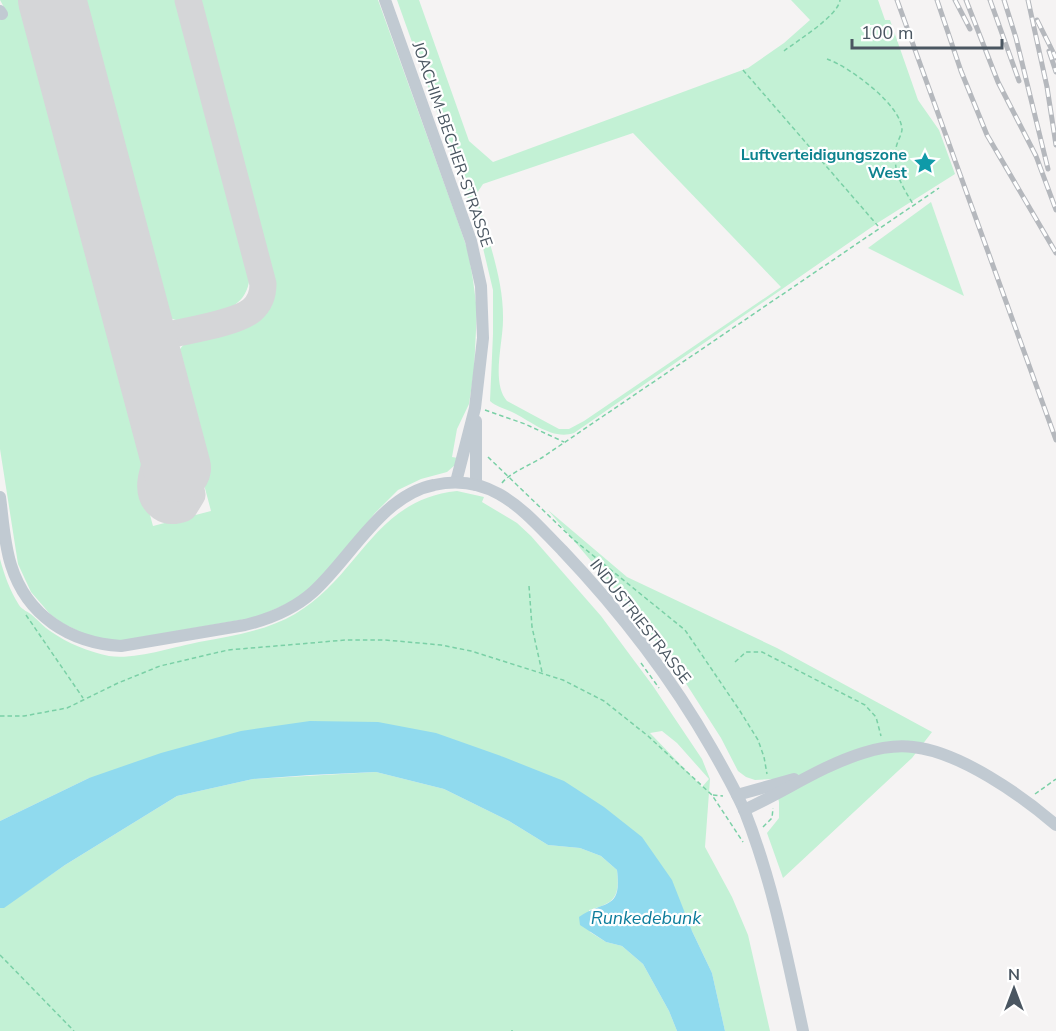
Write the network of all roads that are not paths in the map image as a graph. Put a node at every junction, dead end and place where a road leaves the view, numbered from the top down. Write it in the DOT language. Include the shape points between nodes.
graph roads {
  1 [pos="385,0"];
  2 [pos="475,408"];
  3 [pos="456,482"];
  4 [pos="476,485"];
  5 [pos="0,496"];
  6 [pos="770,792"];
  7 [pos="730,796"];
  8 [pos="744,810"];
  9 [pos="1056,825"];
  10 [pos="804,1031"];
  1 -- 2 [label="street, JOACHIM-BECHER-STRASSE" via="476,263 483,338"];
  2 -- 3 [label="street, JOACHIM-BECHER-STRASSE"];
  2 -- 4 [label="street, JOACHIM-BECHER-STRASSE"];
  3 -- 4 [label="street, INDUSTRIESTRASSE"];
  3 -- 5 [label="street, INDUSTRIESTRASSE" via="419,489 403,499 373,525 312,594 280,613 245,625 121,646 77,638 44,617 31,602 11,566"];
  4 -- 7 [label="street, INDUSTRIESTRASSE" via="498,494 532,519 599,590 687,708"];
  6 -- 7 [label="street"];
  6 -- 8 [label="street"];
  6 -- 9 [label="street" via="862,753 912,747 929,750 981,773 1027,800"];
  7 -- 8 [label="street, INDUSTRIESTRASSE"];
  8 -- 10 [label="street, INDUSTRIESTRASSE" via="745,832 770,882"];
}
